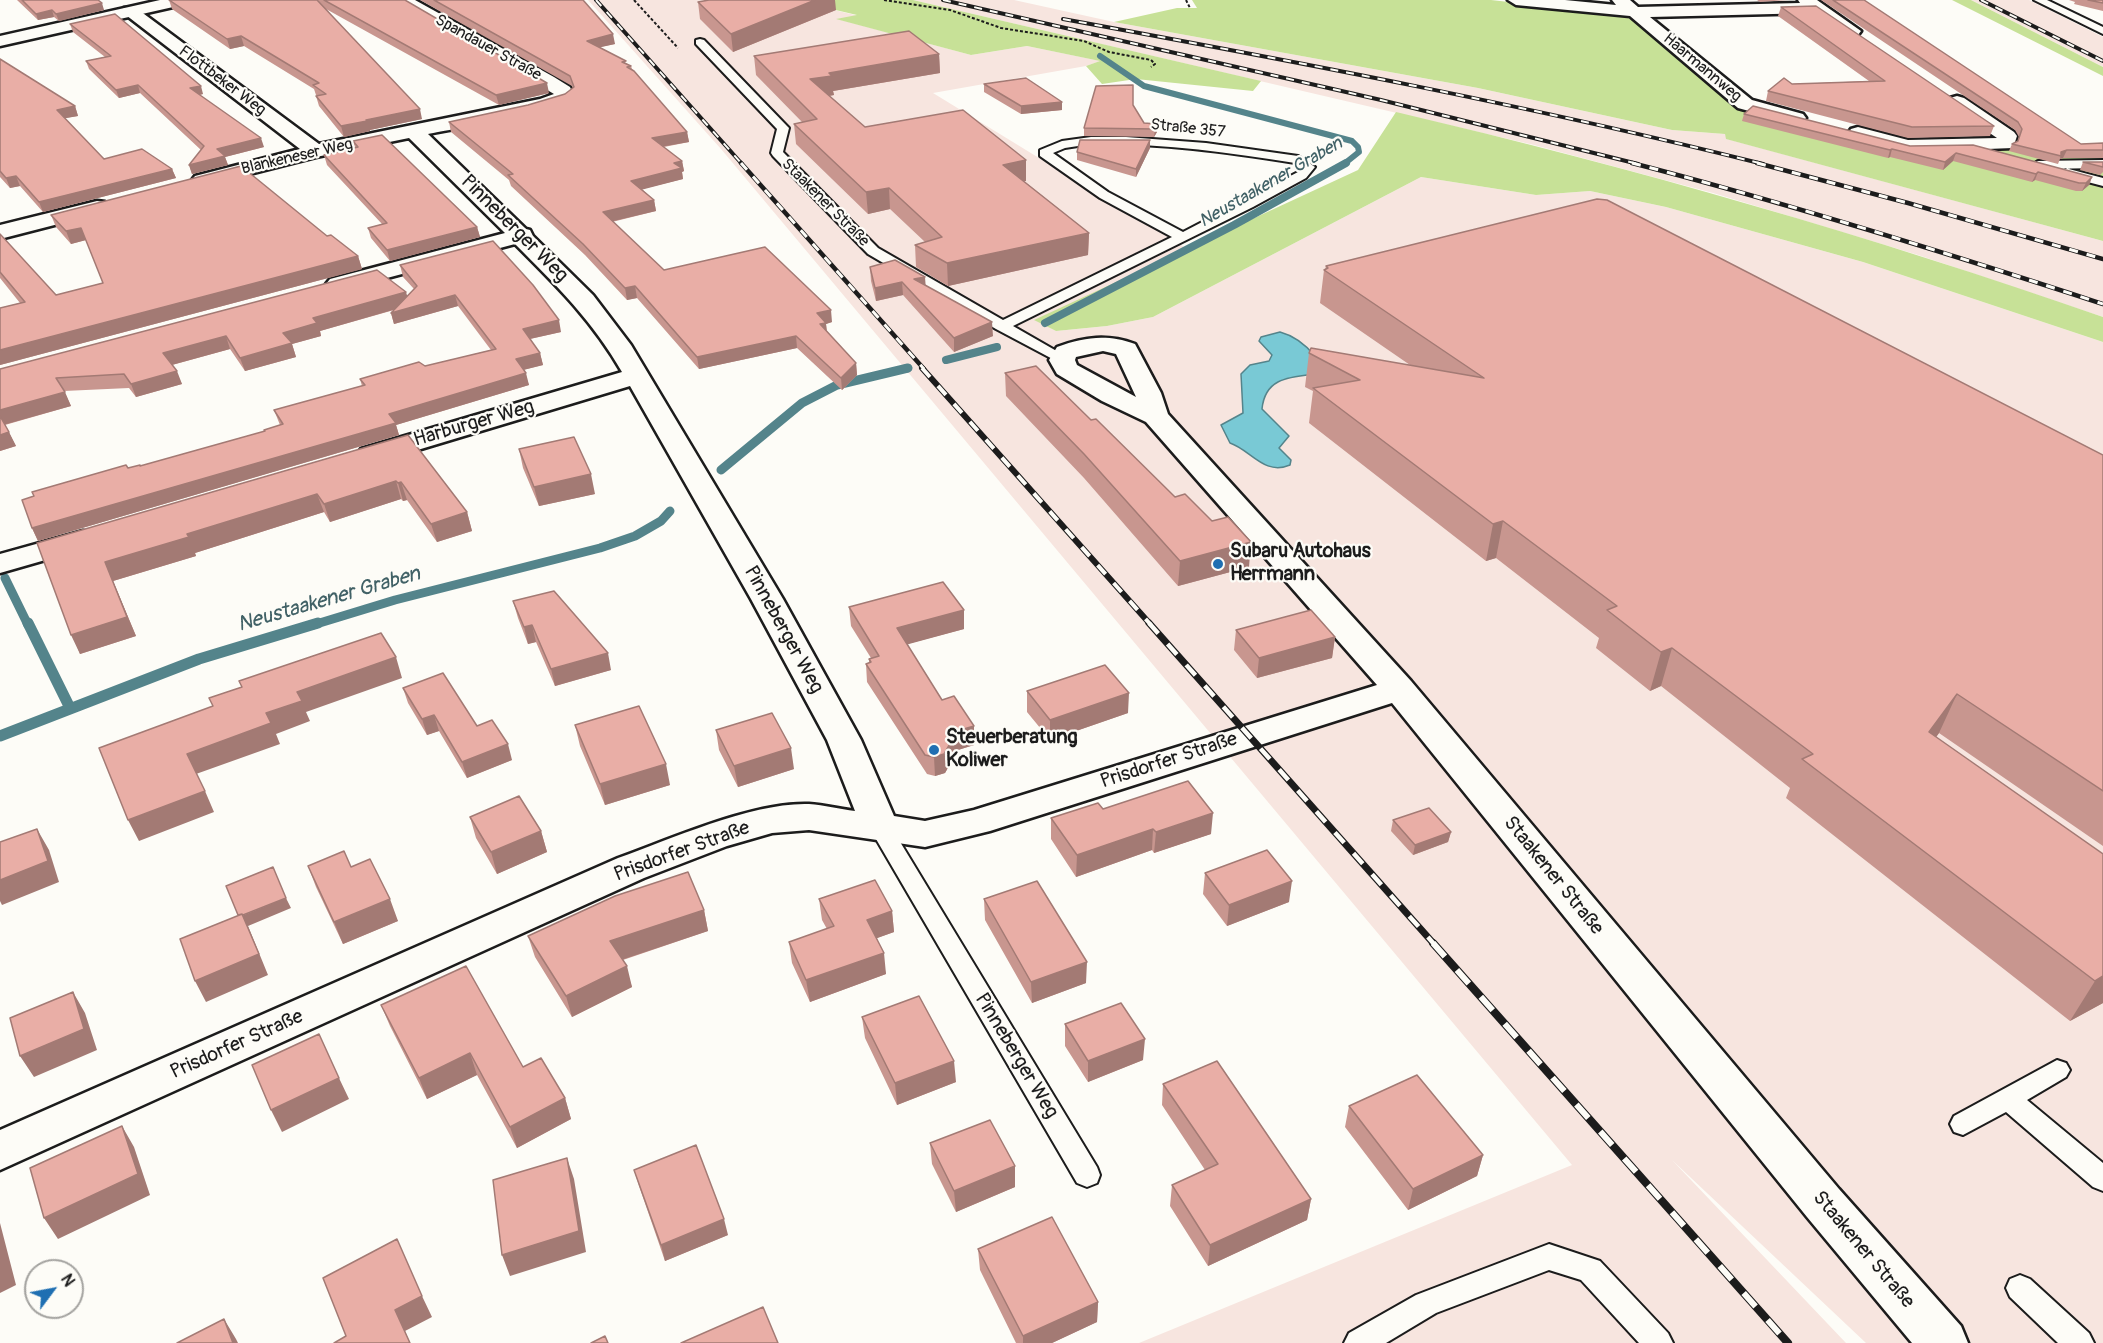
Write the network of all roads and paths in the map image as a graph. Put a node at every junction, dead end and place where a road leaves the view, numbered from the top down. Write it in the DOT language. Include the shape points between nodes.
graph roads {
  1 [pos="182,0"];
  2 [pos="403,0"];
  3 [pos="884,0"];
  4 [pos="1186,0"];
  5 [pos="1516,0"];
  6 [pos="1620,0"];
  7 [pos="2039,0"];
  8 [pos="1812,4"];
  9 [pos="1190,8"];
  10 [pos="129,12"];
  11 [pos="1635,12"];
  12 [pos="2103,31"];
  13 [pos="1865,40"];
  14 [pos="0,41"];
  15 [pos="700,42"];
  16 [pos="1151,67"];
  17 [pos="1941,91"];
  18 [pos="562,99"];
  19 [pos="1809,121"];
  20 [pos="1842,129"];
  21 [pos="414,131"];
  22 [pos="315,151"];
  23 [pos="2103,164"];
  24 [pos="2103,176"];
  25 [pos="2089,178"];
  26 [pos="2103,182"];
  27 [pos="179,186"];
  28 [pos="112,203"];
  29 [pos="0,232"];
  30 [pos="522,235"];
  31 [pos="1182,237"];
  32 [pos="315,290"];
  33 [pos="1001,326"];
  34 [pos="1062,360"];
  35 [pos="637,376"];
  36 [pos="1155,416"];
  37 [pos="341,463"];
  38 [pos="102,534"];
  39 [pos="0,564"];
  40 [pos="1399,689"];
  41 [pos="880,827"];
  42 [pos="2057,1070"];
  43 [pos="2008,1099"];
  44 [pos="1963,1124"];
  45 [pos="0,1151"];
  46 [pos="1087,1176"];
  47 [pos="2103,1179"];
  48 [pos="2020,1288"];
  49 [pos="1650,1341"];
  50 [pos="1359,1343"];
  51 [pos="1943,1343"];
  52 [pos="2079,1343"];
  1 -- 10 [label="street"];
  2 -- 18 [label="street, Spandauer Straße" via="548,81 563,91"];
  3 -- 16 [label="path" via="950,10 1000,28 1084,41 1109,52 1151,60 1155,64"];
  4 -- 9 [label="path"];
  5 -- 11 [label="street"];
  6 -- 11 [label="street, Haarmannweg"];
  7 -- 12 [label="lane"];
  8 -- 11 [label="street"];
  8 -- 13 [label="street"];
  10 -- 14 [label="street"];
  10 -- 22 [label="street, Flottbeker Weg"];
  11 -- 19 [label="street, Haarmannweg" via="1745,104"];
  15 -- 33 [label="lane, Staakener Straße" via="783,128 777,153 873,251"];
  17 -- 20 [label="street" via="2007,136 2006,150 1908,146"];
  18 -- 21 [label="street, Blankeneser Weg"];
  21 -- 22 [label="street, Blankeneser Weg"];
  21 -- 30 [label="street, Pinneberger Weg"];
  22 -- 27 [label="street, Blankeneser Weg"];
  23 -- 25 [label="lane" via="2033,164"];
  24 -- 25 [label="lane"];
  25 -- 26 [label="lane"];
  28 -- 29 [label="street"];
  30 -- 32 [label="street"];
  30 -- 35 [label="street, Pinneberger Weg" via="585,300"];
  31 -- 31 [label="lane, Straße 357" via="1104,195 1044,153 1063,144 1163,141 1298,160 1309,167 1302,175"];
  31 -- 33 [label="lane, Straße 357"];
  33 -- 34 [label="lane, Staakener Straße"];
  34 -- 36 [label="street, Staakener Straße" via="1066,369"];
  34 -- 36 [label="street, Staakener Straße" via="1066,352 1096,343 1126,349"];
  35 -- 37 [label="street, Harburger Weg"];
  35 -- 41 [label="street, Pinneberger Weg" via="844,740"];
  36 -- 40 [label="street, Staakener Straße"];
  38 -- 39 [label="street"];
  40 -- 41 [label="street, Prisdorfer Straße" via="976,822 925,834"];
  40 -- 51 [label="street, Staakener Straße" via="1822,1203"];
  41 -- 45 [label="street, Prisdorfer Straße" via="809,817 772,820 714,837 631,868"];
  41 -- 46 [label="lane, Pinneberger Weg"];
  42 -- 43 [label="lane"];
  43 -- 44 [label="lane"];
  43 -- 47 [label="lane"];
  48 -- 52 [label="lane"];
  49 -- 50 [label="lane" via="1590,1270 1549,1257 1426,1304"];
}
